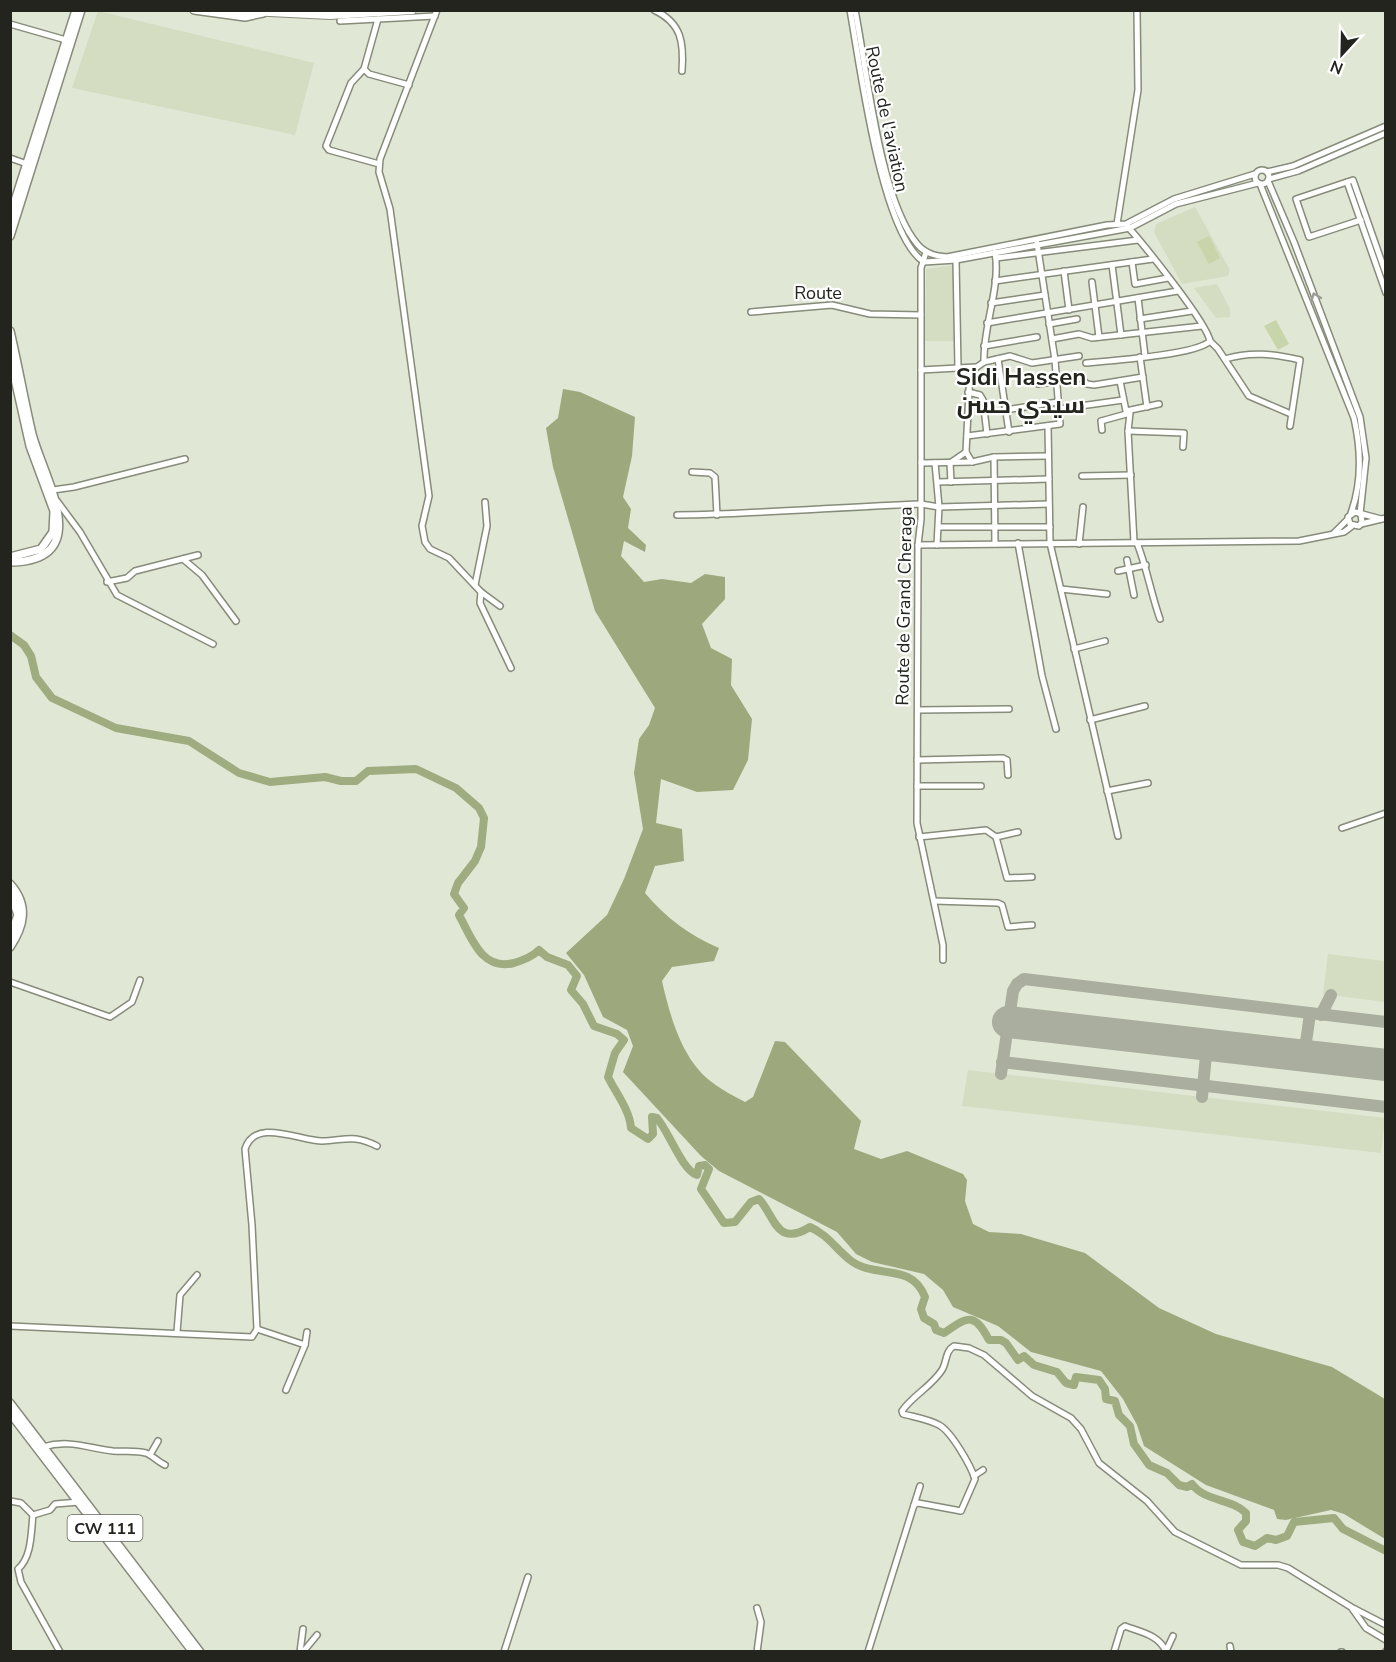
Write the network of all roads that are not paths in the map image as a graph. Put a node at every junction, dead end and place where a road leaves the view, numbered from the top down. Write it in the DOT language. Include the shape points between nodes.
graph roads {
  1 [pos="76,10"];
  2 [pos="83,10"];
  3 [pos="194,10"];
  4 [pos="230,10"];
  5 [pos="412,10"];
  6 [pos="654,10"];
  7 [pos="850,10"];
  8 [pos="855,10"];
  9 [pos="1137,10"];
  10 [pos="264,13"];
  11 [pos="436,13"];
  12 [pos="378,19"];
  13 [pos="340,21"];
  14 [pos="10,24"];
  15 [pos="66,40"];
  16 [pos="364,69"];
  17 [pos="682,71"];
  18 [pos="409,85"];
  19 [pos="1386,126"];
  20 [pos="1386,133"];
  21 [pos="10,158"];
  22 [pos="27,164"];
  23 [pos="379,165"];
  24 [pos="1255,174"];
  25 [pos="1268,177"];
  26 [pos="1350,181"];
  27 [pos="1259,184"];
  28 [pos="10,216"];
  29 [pos="1361,220"];
  30 [pos="1117,224"];
  31 [pos="1128,226"];
  32 [pos="10,236"];
  33 [pos="1138,240"];
  34 [pos="1036,241"];
  35 [pos="926,252"];
  36 [pos="1038,252"];
  37 [pos="996,255"];
  38 [pos="1153,259"];
  39 [pos="956,260"];
  40 [pos="922,261"];
  41 [pos="1132,262"];
  42 [pos="1112,265"];
  43 [pos="1064,271"];
  44 [pos="1042,274"];
  45 [pos="1386,274"];
  46 [pos="1168,278"];
  47 [pos="994,281"];
  48 [pos="1092,282"];
  49 [pos="1178,291"];
  50 [pos="1386,293"];
  51 [pos="1045,295"];
  52 [pos="1138,298"];
  53 [pos="1116,302"];
  54 [pos="991,303"];
  55 [pos="1096,305"];
  56 [pos="1069,310"];
  57 [pos="1192,310"];
  58 [pos="751,312"];
  59 [pos="1047,313"];
  60 [pos="921,315"];
  61 [pos="1140,319"];
  62 [pos="1077,320"];
  63 [pos="987,323"];
  64 [pos="1049,324"];
  65 [pos="1202,326"];
  66 [pos="10,331"];
  67 [pos="1142,333"];
  68 [pos="1121,335"];
  69 [pos="1036,337"];
  70 [pos="1099,337"];
  71 [pos="1052,339"];
  72 [pos="1210,341"];
  73 [pos="984,346"];
  74 [pos="1079,356"];
  75 [pos="10,357"];
  76 [pos="1143,357"];
  77 [pos="998,359"];
  78 [pos="1225,359"];
  79 [pos="1055,360"];
  80 [pos="984,362"];
  81 [pos="1086,363"];
  82 [pos="976,367"];
  83 [pos="958,368"];
  84 [pos="921,370"];
  85 [pos="1143,377"];
  86 [pos="1057,381"];
  87 [pos="1120,381"];
  88 [pos="1038,384"];
  89 [pos="968,392"];
  90 [pos="1123,400"];
  91 [pos="1058,402"];
  92 [pos="1159,404"];
  93 [pos="1147,406"];
  94 [pos="1059,409"];
  95 [pos="1005,410"];
  96 [pos="1292,414"];
  97 [pos="1047,426"];
  98 [pos="1290,426"];
  99 [pos="1102,430"];
  100 [pos="1128,431"];
  101 [pos="1009,432"];
  102 [pos="987,435"];
  103 [pos="967,436"];
  104 [pos="1183,447"];
  105 [pos="966,452"];
  106 [pos="1048,456"];
  107 [pos="993,457"];
  108 [pos="185,459"];
  109 [pos="972,462"];
  110 [pos="921,463"];
  111 [pos="935,463"];
  112 [pos="950,463"];
  113 [pos="692,472"];
  114 [pos="1131,475"];
  115 [pos="1082,476"];
  116 [pos="1049,480"];
  117 [pos="994,481"];
  118 [pos="938,482"];
  119 [pos="951,482"];
  120 [pos="54,489"];
  121 [pos="57,501"];
  122 [pos="485,502"];
  123 [pos="921,504"];
  124 [pos="1049,504"];
  125 [pos="993,505"];
  126 [pos="939,507"];
  127 [pos="1083,507"];
  128 [pos="1351,513"];
  129 [pos="717,514"];
  130 [pos="677,515"];
  131 [pos="1361,515"];
  132 [pos="1383,518"];
  133 [pos="1348,519"];
  134 [pos="71,521"];
  135 [pos="1361,524"];
  136 [pos="60,525"];
  137 [pos="1352,526"];
  138 [pos="939,527"];
  139 [pos="995,527"];
  140 [pos="1050,527"];
  141 [pos="1333,534"];
  142 [pos="1136,542"];
  143 [pos="1018,543"];
  144 [pos="1050,543"];
  145 [pos="995,544"];
  146 [pos="1079,544"];
  147 [pos="918,545"];
  148 [pos="937,545"];
  149 [pos="198,555"];
  150 [pos="10,557"];
  151 [pos="183,559"];
  152 [pos="1127,560"];
  153 [pos="10,562"];
  154 [pos="1146,565"];
  155 [pos="1130,568"];
  156 [pos="1118,571"];
  157 [pos="107,582"];
  158 [pos="475,585"];
  159 [pos="1061,589"];
  160 [pos="481,592"];
  161 [pos="1107,594"];
  162 [pos="1134,595"];
  163 [pos="500,606"];
  164 [pos="1160,619"];
  165 [pos="236,621"];
  166 [pos="1105,641"];
  167 [pos="213,644"];
  168 [pos="1074,648"];
  169 [pos="511,668"];
  170 [pos="1145,706"];
  171 [pos="1009,709"];
  172 [pos="918,710"];
  173 [pos="1090,720"];
  174 [pos="1056,729"];
  175 [pos="917,760"];
  176 [pos="1008,775"];
  177 [pos="1148,783"];
  178 [pos="917,786"];
  179 [pos="981,786"];
  180 [pos="1107,790"];
  181 [pos="1386,813"];
  182 [pos="1342,828"];
  183 [pos="1018,832"];
  184 [pos="1118,836"];
  185 [pos="919,837"];
  186 [pos="996,837"];
  187 [pos="1032,877"];
  188 [pos="10,884"];
  189 [pos="10,892"];
  190 [pos="934,901"];
  191 [pos="1032,926"];
  192 [pos="10,936"];
  193 [pos="10,948"];
  194 [pos="943,960"];
  195 [pos="140,980"];
  196 [pos="10,982"];
  197 [pos="377,1146"];
  198 [pos="197,1275"];
  199 [pos="10,1326"];
  200 [pos="257,1329"];
  201 [pos="177,1332"];
  202 [pos="307,1332"];
  203 [pos="305,1345"];
  204 [pos="286,1390"];
  205 [pos="10,1403"];
  206 [pos="10,1413"];
  207 [pos="158,1441"];
  208 [pos="44,1447"];
  209 [pos="150,1455"];
  210 [pos="165,1465"];
  211 [pos="983,1470"];
  212 [pos="974,1476"];
  213 [pos="920,1486"];
  214 [pos="10,1501"];
  215 [pos="79,1503"];
  216 [pos="914,1505"];
  217 [pos="33,1515"];
  218 [pos="528,1577"];
  219 [pos="1351,1607"];
  220 [pos="757,1608"];
  221 [pos="1386,1625"];
  222 [pos="303,1629"];
  223 [pos="317,1635"];
  224 [pos="1173,1636"];
  225 [pos="1386,1640"];
  226 [pos="1166,1651"];
  227 [pos="60,1652"];
  228 [pos="193,1652"];
  229 [pos="200,1652"];
  230 [pos="301,1652"];
  231 [pos="504,1652"];
  232 [pos="757,1652"];
  233 [pos="868,1652"];
  234 [pos="1114,1652"];
  1 -- 15 [label="main road"];
  2 -- 32 [label="main road"];
  3 -- 10 [label="main road" via="245,17"];
  4 -- 10 [label="highway"];
  5 -- 10 [label="highway" via="352,15"];
  6 -- 17 [label="street" via="669,17 679,32"];
  7 -- 40 [label="street, Route de l'aviation" via="883,184 892,210"];
  8 -- 35 [label="street" via="888,183 914,240"];
  9 -- 30 [label="street" via="1138,90"];
  11 -- 12 [label="street"];
  11 -- 18 [label="street"];
  12 -- 13 [label="street"];
  12 -- 16 [label="street"];
  14 -- 15 [label="street"];
  15 -- 22 [label="main road"];
  16 -- 18 [label="street" via="369,74"];
  16 -- 23 [label="street" via="351,83 326,146"];
  18 -- 23 [label="street"];
  19 -- 25 [label="street"];
  20 -- 25 [label="street" via="1298,171"];
  21 -- 22 [label="street"];
  22 -- 28 [label="main road"];
  23 -- 158 [label="street" via="390,209 429,496 422,526 425,542 430,549 449,558"];
  24 -- 25 [label="street" via="1261,170"];
  24 -- 27 [label="street"];
  24 -- 31 [label="street" via="1173,199"];
  25 -- 27 [label="street"];
  131 -- 25 [label="street, one-way" via="1366,467 1362,425"];
  26 -- 29 [label="street"];
  26 -- 29 [label="street" via="1296,199 1309,237"];
  26 -- 45 [label="street"];
  27 -- 31 [label="street" via="1176,204"];
  27 -- 128 [label="street" via="1354,418 1359,467"];
  29 -- 50 [label="street"];
  30 -- 31 [label="street"];
  30 -- 34 [label="street"];
  31 -- 33 [label="street"];
  31 -- 34 [label="street"];
  33 -- 36 [label="street"];
  33 -- 38 [label="street"];
  34 -- 35 [label="street" via="947,257"];
  34 -- 36 [label="street"];
  34 -- 37 [label="street"];
  35 -- 40 [label="street, Route de Grand Cheraga"];
  36 -- 37 [label="street"];
  36 -- 44 [label="street"];
  37 -- 39 [label="street"];
  37 -- 47 [label="street"];
  38 -- 41 [label="street"];
  38 -- 46 [label="street"];
  39 -- 40 [label="street"];
  39 -- 83 [label="street"];
  40 -- 60 [label="street, Route de Grand Cheraga"];
  41 -- 42 [label="street"];
  41 -- 46 [label="street" via="1135,284"];
  42 -- 43 [label="street"];
  42 -- 53 [label="street"];
  43 -- 44 [label="street"];
  43 -- 56 [label="street"];
  44 -- 47 [label="street"];
  44 -- 51 [label="street"];
  46 -- 49 [label="street"];
  47 -- 54 [label="street"];
  48 -- 55 [label="street"];
  49 -- 52 [label="street"];
  49 -- 57 [label="street"];
  51 -- 54 [label="street"];
  51 -- 59 [label="street"];
  52 -- 53 [label="street"];
  52 -- 61 [label="street"];
  53 -- 55 [label="street"];
  53 -- 68 [label="street"];
  54 -- 63 [label="street"];
  55 -- 56 [label="street"];
  55 -- 70 [label="street"];
  56 -- 59 [label="street"];
  57 -- 61 [label="street"];
  57 -- 65 [label="street"];
  58 -- 60 [label="street, Route" via="832,305 870,314"];
  59 -- 63 [label="street"];
  59 -- 64 [label="street"];
  60 -- 84 [label="street, Route de Grand Cheraga"];
  61 -- 67 [label="street"];
  62 -- 64 [label="street"];
  63 -- 73 [label="street"];
  64 -- 71 [label="street"];
  65 -- 67 [label="street"];
  65 -- 72 [label="street"];
  66 -- 120 [label="main road" via="33,435"];
  67 -- 68 [label="street"];
  67 -- 76 [label="street"];
  68 -- 70 [label="street"];
  69 -- 73 [label="street"];
  70 -- 71 [label="street" via="1079,334"];
  71 -- 79 [label="street"];
  72 -- 76 [label="street" via="1199,348"];
  72 -- 78 [label="street"];
  73 -- 80 [label="street"];
  74 -- 79 [label="street"];
  75 -- 150 [label="main road" via="30,446 55,517 53,532 41,549"];
  76 -- 81 [label="street"];
  76 -- 85 [label="street"];
  77 -- 79 [label="street" via="1010,357 1032,363"];
  77 -- 80 [label="street"];
  77 -- 95 [label="street"];
  78 -- 96 [label="street" via="1249,396"];
  78 -- 96 [label="street" via="1258,354 1300,360"];
  79 -- 86 [label="street"];
  80 -- 82 [label="street"];
  82 -- 83 [label="street"];
  82 -- 89 [label="street" via="970,372"];
  83 -- 84 [label="street"];
  84 -- 110 [label="street, Route de Grand Cheraga"];
  85 -- 87 [label="street"];
  85 -- 93 [label="street"];
  86 -- 87 [label="street" via="1081,378 1094,385"];
  86 -- 88 [label="street"];
  86 -- 91 [label="street"];
  87 -- 90 [label="street"];
  89 -- 102 [label="street" via="980,395"];
  89 -- 103 [label="street"];
  90 -- 93 [label="street" via="1126,411"];
  90 -- 94 [label="street"];
  91 -- 94 [label="street"];
  91 -- 95 [label="street"];
  92 -- 93 [label="street"];
  94 -- 97 [label="street" via="1060,424"];
  95 -- 101 [label="street"];
  96 -- 98 [label="street"];
  97 -- 101 [label="street"];
  97 -- 106 [label="street"];
  99 -- 100 [label="street" via="1101,421 1130,413"];
  100 -- 104 [label="street" via="1184,433"];
  100 -- 114 [label="street"];
  101 -- 102 [label="street"];
  102 -- 103 [label="street"];
  103 -- 105 [label="street"];
  105 -- 109 [label="street"];
  105 -- 112 [label="street"];
  106 -- 107 [label="street"];
  106 -- 116 [label="street"];
  107 -- 109 [label="street"];
  107 -- 117 [label="street"];
  108 -- 120 [label="street" via="74,488"];
  109 -- 112 [label="street"];
  110 -- 111 [label="street"];
  110 -- 123 [label="street, Route de Grand Cheraga"];
  111 -- 112 [label="street"];
  111 -- 118 [label="street"];
  112 -- 119 [label="street"];
  113 -- 129 [label="street" via="715,477"];
  114 -- 115 [label="street"];
  114 -- 142 [label="street"];
  116 -- 117 [label="street"];
  116 -- 124 [label="street"];
  117 -- 119 [label="street"];
  117 -- 125 [label="street"];
  118 -- 119 [label="street"];
  118 -- 126 [label="street"];
  120 -- 121 [label="main road"];
  121 -- 134 [label="street"];
  121 -- 136 [label="main road"];
  122 -- 158 [label="street" via="487,526"];
  123 -- 126 [label="street"];
  123 -- 129 [label="street"];
  123 -- 147 [label="street, Route de Grand Cheraga"];
  124 -- 125 [label="street"];
  124 -- 140 [label="street"];
  125 -- 126 [label="street"];
  125 -- 139 [label="street"];
  126 -- 138 [label="street"];
  127 -- 146 [label="street"];
  128 -- 131 [label="street"];
  128 -- 133 [label="street"];
  129 -- 130 [label="street"];
  131 -- 132 [label="street"];
  131 -- 135 [label="street"];
  132 -- 135 [label="street"];
  133 -- 137 [label="street"];
  133 -- 141 [label="street"];
  134 -- 136 [label="street"];
  134 -- 157 [label="street"];
  135 -- 137 [label="street"];
  136 -- 153 [label="main road" via="48,550 35,559"];
  137 -- 141 [label="street"];
  138 -- 139 [label="street"];
  138 -- 148 [label="street"];
  139 -- 140 [label="street"];
  139 -- 145 [label="street"];
  140 -- 144 [label="street"];
  141 -- 142 [label="street" via="1299,541"];
  142 -- 146 [label="street"];
  142 -- 154 [label="street"];
  143 -- 144 [label="street"];
  143 -- 145 [label="street"];
  143 -- 174 [label="street" via="1042,676"];
  144 -- 146 [label="street"];
  144 -- 159 [label="street"];
  145 -- 148 [label="street"];
  147 -- 148 [label="street"];
  147 -- 172 [label="street, Route de Grand Cheraga"];
  149 -- 151 [label="street"];
  151 -- 157 [label="street"];
  151 -- 165 [label="street" via="202,575"];
  152 -- 155 [label="street"];
  154 -- 155 [label="street"];
  154 -- 164 [label="street"];
  155 -- 156 [label="street"];
  155 -- 162 [label="street"];
  157 -- 167 [label="street" via="125,600"];
  158 -- 160 [label="street"];
  159 -- 161 [label="street"];
  159 -- 168 [label="street"];
  160 -- 163 [label="street"];
  160 -- 169 [label="street" via="480,603"];
  166 -- 168 [label="street"];
  168 -- 173 [label="street"];
  170 -- 173 [label="street"];
  171 -- 172 [label="street"];
  172 -- 175 [label="street, Route de Grand Cheraga"];
  173 -- 180 [label="street"];
  175 -- 176 [label="street" via="1003,758 1007,760"];
  175 -- 178 [label="street, Route de Grand Cheraga"];
  177 -- 180 [label="street"];
  178 -- 179 [label="street"];
  178 -- 185 [label="street, Route de Grand Cheraga"];
  180 -- 184 [label="street"];
  181 -- 182 [label="street"];
  183 -- 186 [label="street"];
  185 -- 186 [label="street" via="986,830"];
  185 -- 190 [label="street, Route de Grand Cheraga"];
  186 -- 187 [label="street" via="1007,878"];
  188 -- 193 [label="main road" via="18,895 23,916"];
  189 -- 192 [label="main road" via="18,910"];
  190 -- 191 [label="street" via="998,903 1008,927"];
  190 -- 194 [label="street, Route de Grand Cheraga"];
  195 -- 196 [label="street" via="134,999 110,1017"];
  197 -- 200 [label="street" via="362,1138 321,1141 264,1133 247,1142"];
  198 -- 201 [label="street" via="180,1295"];
  199 -- 201 [label="street"];
  200 -- 201 [label="street" via="252,1337 244,1338"];
  200 -- 203 [label="street"];
  202 -- 203 [label="street"];
  203 -- 204 [label="street"];
  205 -- 208 [label="main road, CW 111"];
  206 -- 215 [label="main road, CW 111"];
  207 -- 209 [label="street"];
  208 -- 209 [label="street" via="72,1442"];
  208 -- 229 [label="main road, CW 111"];
  209 -- 210 [label="street"];
  211 -- 212 [label="street"];
  212 -- 216 [label="street" via="961,1511"];
  212 -- 219 [label="street" via="943,1428 902,1411 933,1382 954,1346 984,1355 1032,1396 1071,1418 1099,1463 1147,1501 1175,1532 1241,1565 1284,1566"];
  213 -- 216 [label="street"];
  214 -- 217 [label="street" via="21,1503"];
  215 -- 217 [label="street" via="55,1504 50,1510"];
  215 -- 228 [label="main road, CW 111"];
  216 -- 233 [label="street"];
  217 -- 227 [label="street" via="28,1551 18,1575"];
  218 -- 231 [label="street"];
  219 -- 221 [label="street"];
  219 -- 225 [label="street" via="1366,1628"];
  220 -- 232 [label="street" via="761,1622"];
  222 -- 230 [label="street"];
  223 -- 230 [label="street"];
  224 -- 226 [label="street"];
  226 -- 234 [label="street" via="1154,1637 1125,1626"];
}
